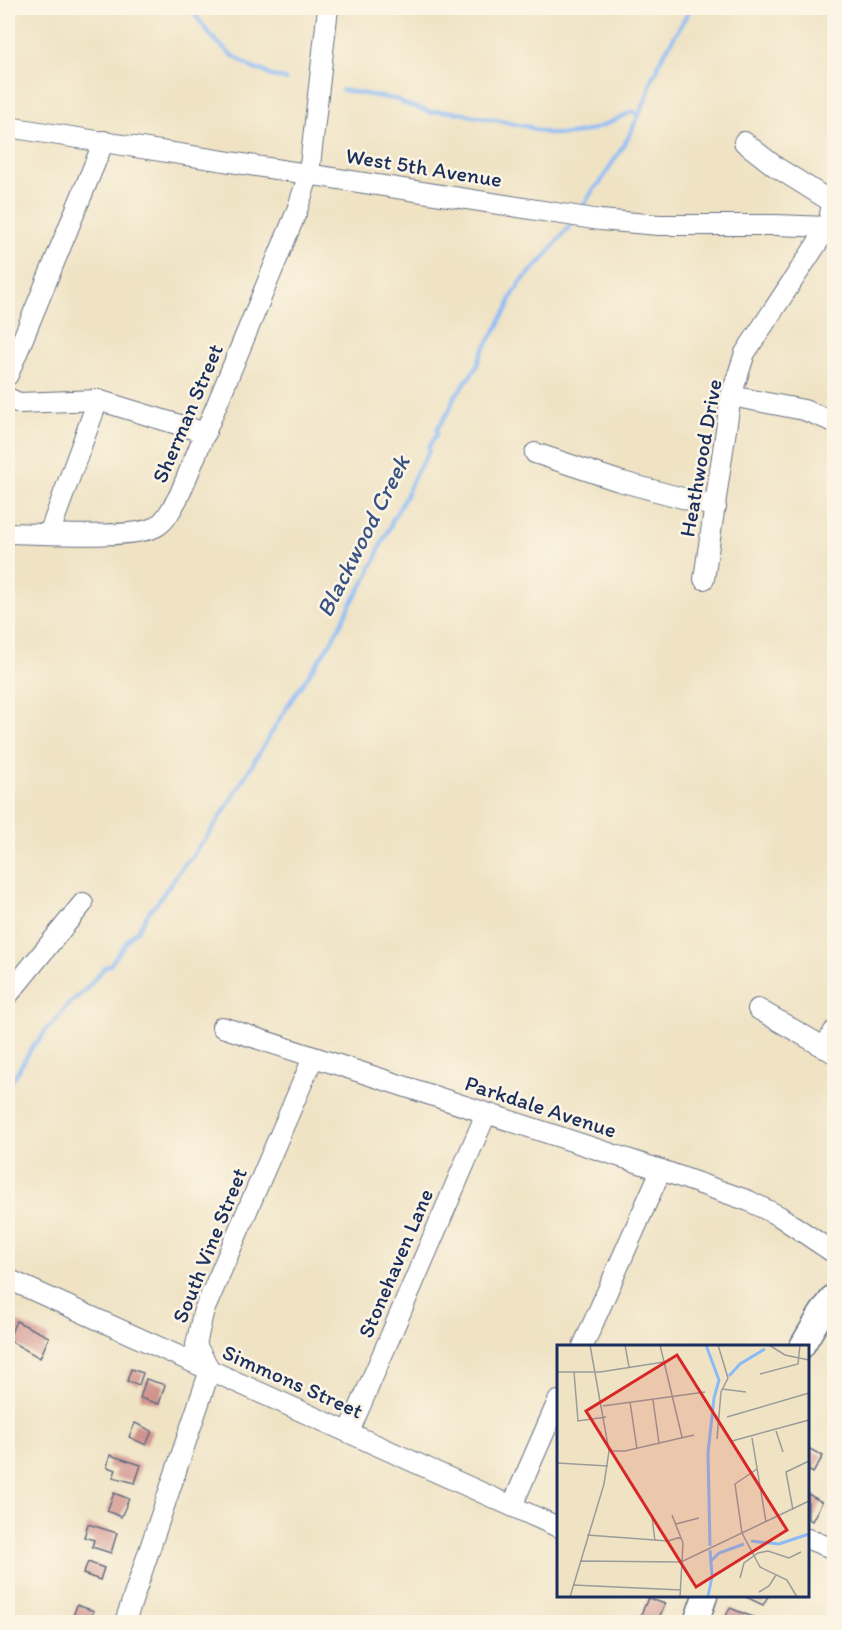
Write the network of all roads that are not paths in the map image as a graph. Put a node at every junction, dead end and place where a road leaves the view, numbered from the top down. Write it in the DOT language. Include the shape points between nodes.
graph roads {
  1 [pos="328,8"];
  2 [pos="8,127"];
  3 [pos="104,141"];
  4 [pos="744,142"];
  5 [pos="309,174"];
  6 [pos="832,225"];
  7 [pos="8,375"];
  8 [pos="732,396"];
  9 [pos="8,398"];
  10 [pos="98,400"];
  11 [pos="834,422"];
  12 [pos="206,433"];
  13 [pos="535,453"];
  14 [pos="716,507"];
  15 [pos="8,533"];
  16 [pos="49,534"];
  17 [pos="704,579"];
  18 [pos="83,903"];
  19 [pos="8,994"];
  20 [pos="758,1009"];
  21 [pos="222,1027"];
  22 [pos="831,1044"];
  23 [pos="313,1058"];
  24 [pos="486,1114"];
  25 [pos="661,1170"];
  26 [pos="834,1254"];
  27 [pos="8,1279"];
  28 [pos="834,1296"];
  29 [pos="584,1345"];
  30 [pos="803,1345"];
  31 [pos="210,1370"];
  32 [pos="557,1403"];
  33 [pos="349,1432"];
  34 [pos="512,1506"];
  35 [pos="557,1527"];
  36 [pos="809,1540"];
  37 [pos="834,1549"];
  38 [pos="705,1597"];
  39 [pos="125,1623"];
  40 [pos="696,1623"];
  1 -- 5 [label="street"];
  2 -- 3 [label="street, West 5th Avenue"];
  3 -- 5 [label="street, West 5th Avenue"];
  3 -- 7 [label="street"];
  4 -- 6 [label="street" via="832,202"];
  5 -- 6 [label="street, West 5th Avenue" via="600,220 659,225"];
  5 -- 12 [label="street, Sherman Street"];
  6 -- 8 [label="street, Heathwood Drive" via="745,353"];
  8 -- 11 [label="street" via="804,410"];
  8 -- 14 [label="street, Heathwood Drive"];
  9 -- 10 [label="street" via="19,403"];
  10 -- 12 [label="street"];
  10 -- 16 [label="street"];
  12 -- 16 [label="street, Sherman Street" via="179,496 157,526 133,533"];
  13 -- 14 [label="street" via="618,481"];
  14 -- 17 [label="street, Heathwood Drive"];
  15 -- 16 [label="street, Sherman Street"];
  18 -- 19 [label="street"];
  20 -- 22 [label="street"];
  21 -- 23 [label="street, Parkdale Avenue"];
  23 -- 24 [label="street, Parkdale Avenue"];
  23 -- 31 [label="street, South Vine Street" via="203,1313 196,1345"];
  24 -- 25 [label="street, Parkdale Avenue"];
  24 -- 33 [label="street, Stonehaven Lane"];
  25 -- 26 [label="street, Parkdale Avenue" via="749,1201"];
  25 -- 29 [label="street"];
  27 -- 31 [label="street, Simmons Street"];
  28 -- 30 [label="main road"];
  31 -- 33 [label="street, Simmons Street"];
  31 -- 39 [label="street"];
  32 -- 34 [label="street"];
  33 -- 34 [label="street, Simmons Street"];
  34 -- 35 [label="street, Simmons Street"];
  36 -- 37 [label="street"];
  38 -- 40 [label="main road"];
}
